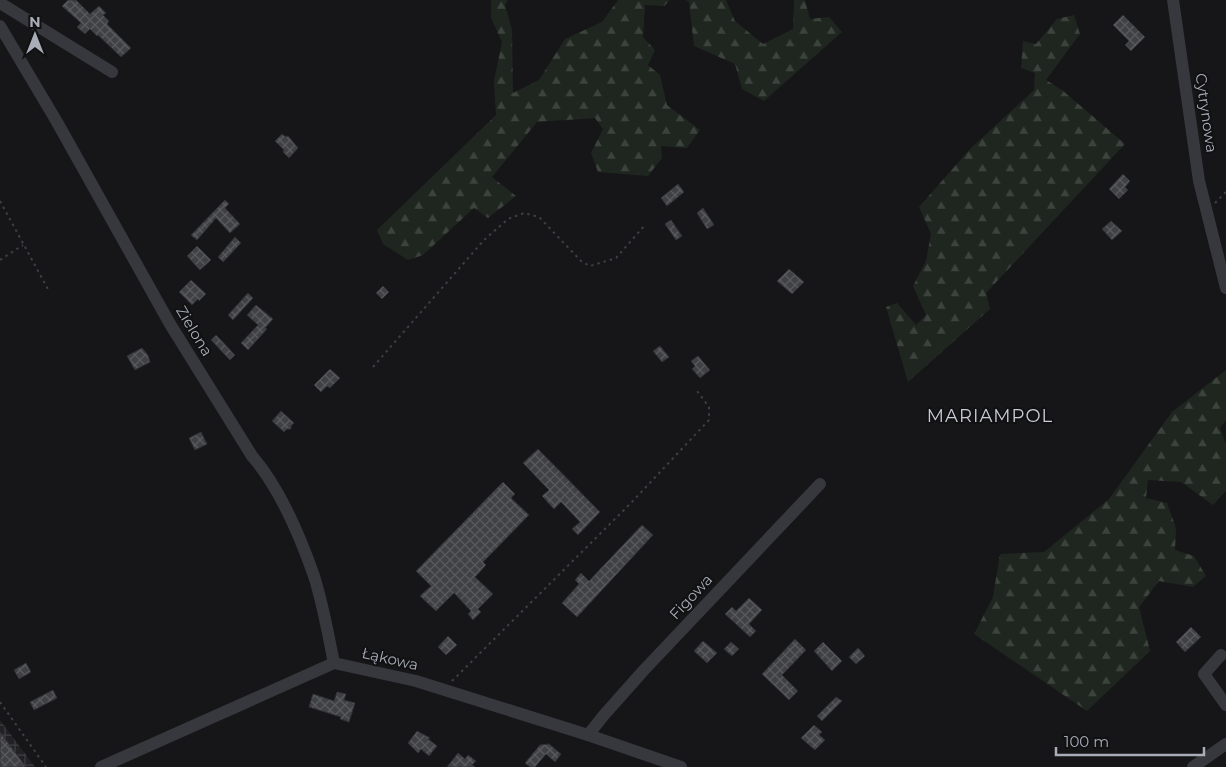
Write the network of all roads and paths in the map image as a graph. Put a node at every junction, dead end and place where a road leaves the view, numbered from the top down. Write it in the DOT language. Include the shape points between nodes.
graph roads {
  1 [pos="1174,0"];
  2 [pos="0,3"];
  3 [pos="0,26"];
  4 [pos="112,72"];
  5 [pos="0,201"];
  6 [pos="645,225"];
  7 [pos="24,245"];
  8 [pos="0,260"];
  9 [pos="1226,288"];
  10 [pos="49,291"];
  11 [pos="373,367"];
  12 [pos="697,390"];
  13 [pos="820,484"];
  14 [pos="1221,655"];
  15 [pos="334,663"];
  16 [pos="443,690"];
  17 [pos="0,702"];
  18 [pos="1226,705"];
  19 [pos="588,735"];
  20 [pos="1226,744"];
  21 [pos="46,767"];
  22 [pos="101,767"];
  23 [pos="681,767"];
  24 [pos="1193,767"];
  1 -- 9 [label="street, Cytrynowa" via="1199,181"];
  2 -- 4 [label="street"];
  3 -- 15 [label="street, Zielona" via="170,324 252,456 265,470 289,516 314,577"];
  5 -- 7 [label="path"];
  6 -- 11 [label="path" via="616,258 590,266 582,262 540,217 524,213 508,219 484,240"];
  7 -- 8 [label="path"];
  7 -- 10 [label="path"];
  12 -- 16 [label="path" via="709,407 709,420 630,504"];
  13 -- 19 [label="street, Figowa" via="644,670"];
  14 -- 18 [label="street" via="1204,674"];
  15 -- 16 [label="street, Łąkowa"];
  15 -- 22 [label="street"];
  16 -- 19 [label="street, Łąkowa"];
  17 -- 21 [label="path"];
  19 -- 23 [label="street, Łąkowa"];
  20 -- 24 [label="street"];
}
